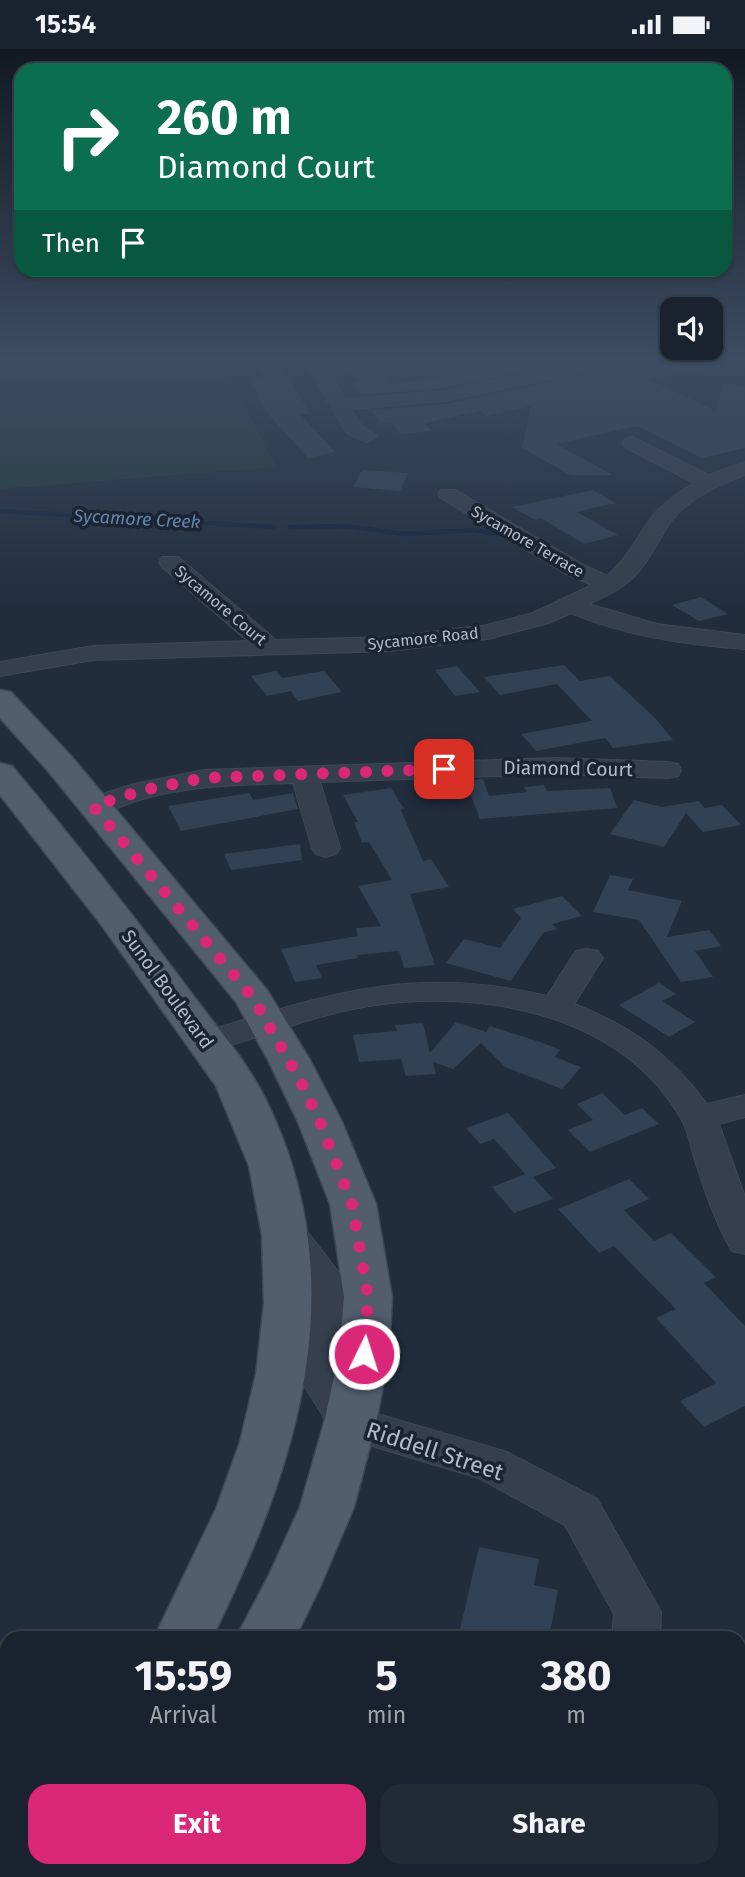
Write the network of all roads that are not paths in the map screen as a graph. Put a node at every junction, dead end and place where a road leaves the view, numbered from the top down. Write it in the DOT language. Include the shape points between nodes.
graph roads {
  1 [pos="632,443"];
  2 [pos="742,471"];
  3 [pos="708,482"];
  4 [pos="448,494"];
  5 [pos="170,562"];
  6 [pos="610,585"];
  7 [pos="573,605"];
  8 [pos="745,642"];
  9 [pos="271,648"];
  10 [pos="0,651"];
  11 [pos="93,653"];
  12 [pos="0,669"];
  13 [pos="0,699"];
  14 [pos="668,770"];
  15 [pos="0,773"];
  16 [pos="304,773"];
  17 [pos="93,806"];
  18 [pos="326,848"];
  19 [pos="587,958"];
  20 [pos="556,1007"];
  21 [pos="268,1024"];
  22 [pos="206,1042"];
  23 [pos="745,1107"];
  24 [pos="699,1118"];
  25 [pos="287,1231"];
  26 [pos="745,1241"];
  27 [pos="350,1423"];
  28 [pos="187,1631"];
  29 [pos="269,1631"];
  30 [pos="636,1631"];
  1 -- 3 [label="street"];
  2 -- 3 [label="street, Sycamore Road"];
  3 -- 6 [label="street, Sycamore Road" via="664,516 631,567"];
  4 -- 6 [label="street, Sycamore Terrace" via="574,569"];
  5 -- 9 [label="street, Sycamore Court"];
  6 -- 7 [label="street, Sycamore Road"];
  7 -- 8 [label="street" via="684,638"];
  7 -- 9 [label="street, Sycamore Road" via="488,632 390,644"];
  9 -- 11 [label="street, Sycamore Road"];
  10 -- 11 [label="street, Sycamore Road"];
  11 -- 12 [label="street, Sycamore Road"];
  13 -- 17 [label="main road"];
  14 -- 16 [label="street, Diamond Court" via="556,766"];
  15 -- 22 [label="main road, Sunol Boulevard" via="130,935"];
  16 -- 17 [label="street, Diamond Court" via="204,778"];
  16 -- 18 [label="street"];
  17 -- 21 [label="main road" via="253,998"];
  19 -- 20 [label="street"];
  20 -- 21 [label="street" via="498,993 443,990 371,995"];
  20 -- 24 [label="street" via="626,1039 662,1069"];
  21 -- 22 [label="street"];
  21 -- 27 [label="main road" via="320,1122 352,1204 368,1297 364,1354"];
  22 -- 25 [label="main road, Sunol Boulevard" via="244,1097 261,1137"];
  23 -- 24 [label="street"];
  24 -- 26 [label="street"];
  25 -- 27 [label="street, Sunol Boulevard" via="332,1290 318,1374"];
  25 -- 28 [label="main road, Sunol Boulevard" via="290,1312 276,1408 251,1495 219,1571"];
  27 -- 29 [label="main road" via="327,1507"];
  27 -- 30 [label="street, Riddell Street" via="492,1464 581,1513 638,1612"];
}
